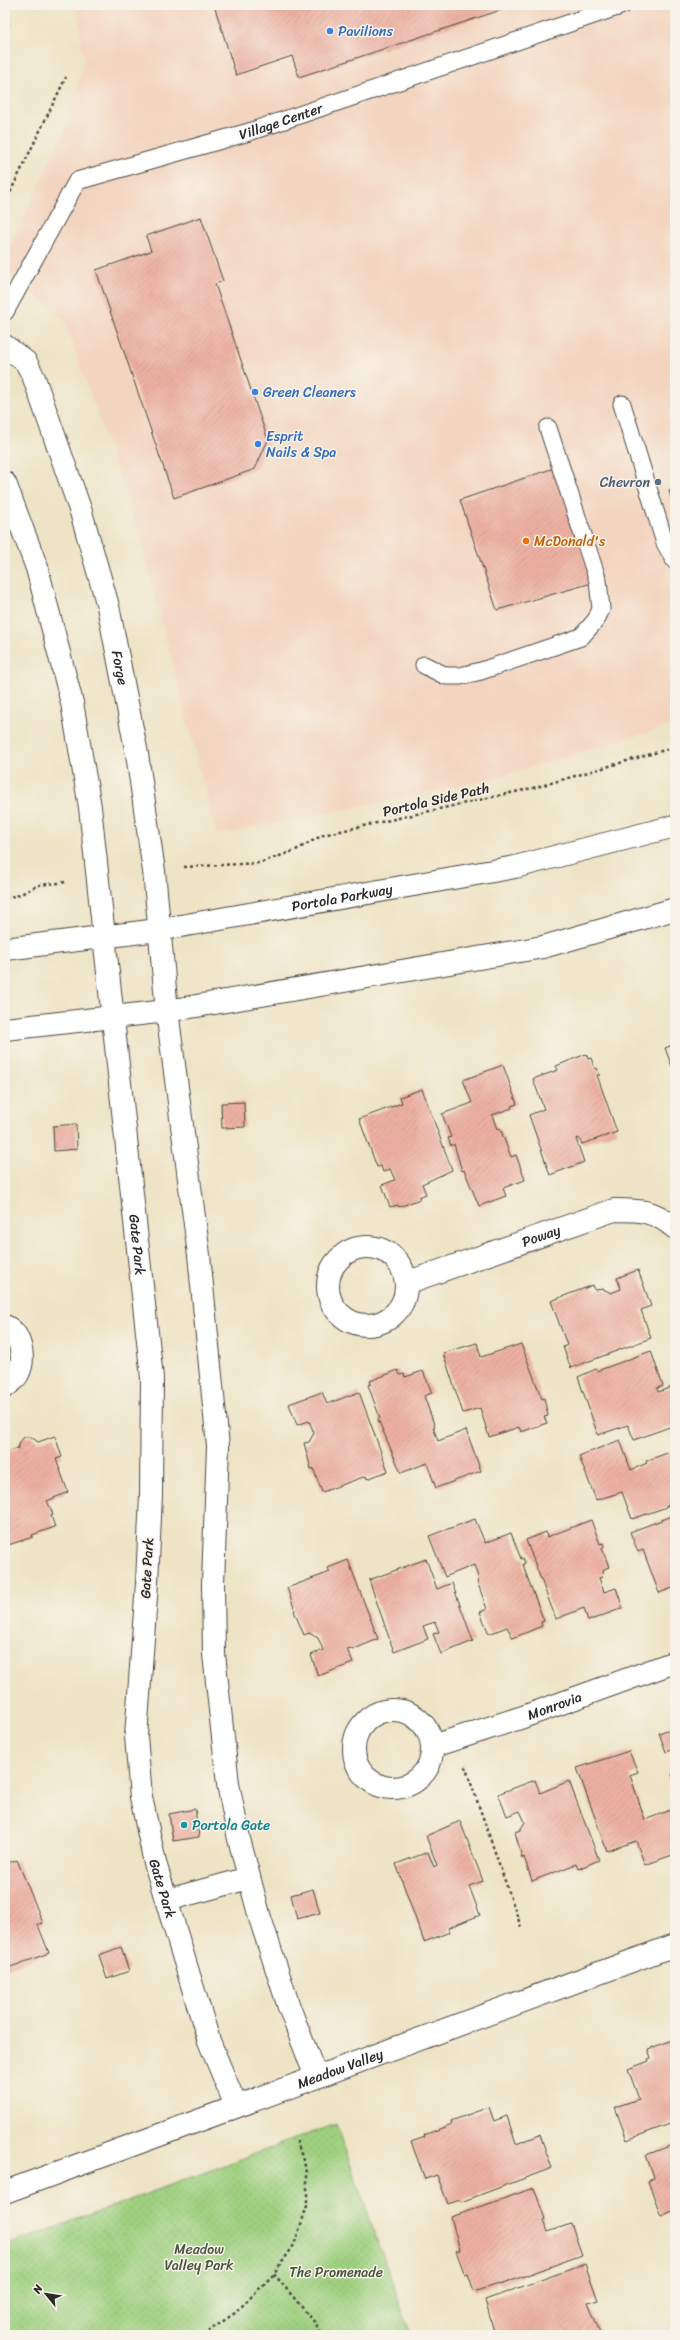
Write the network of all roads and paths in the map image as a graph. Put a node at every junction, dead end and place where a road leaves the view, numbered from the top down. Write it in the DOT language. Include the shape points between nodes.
graph roads {
  1 [pos="623,5"];
  2 [pos="66,77"];
  3 [pos="5,187"];
  4 [pos="11,191"];
  5 [pos="5,203"];
  6 [pos="5,312"];
  7 [pos="5,346"];
  8 [pos="622,404"];
  9 [pos="548,428"];
  10 [pos="5,483"];
  11 [pos="675,561"];
  12 [pos="424,665"];
  13 [pos="675,747"];
  14 [pos="675,826"];
  15 [pos="201,865"];
  16 [pos="38,885"];
  17 [pos="5,898"];
  18 [pos="675,909"];
  19 [pos="158,930"];
  20 [pos="104,938"];
  21 [pos="5,949"];
  22 [pos="167,1011"];
  23 [pos="113,1016"];
  24 [pos="5,1029"];
  25 [pos="675,1228"];
  26 [pos="406,1282"];
  27 [pos="5,1326"];
  28 [pos="5,1387"];
  29 [pos="675,1662"];
  30 [pos="455,1739"];
  31 [pos="433,1746"];
  32 [pos="249,1878"];
  33 [pos="166,1900"];
  34 [pos="521,1927"];
  35 [pos="675,1944"];
  36 [pos="316,2077"];
  37 [pos="236,2106"];
  38 [pos="296,2139"];
  39 [pos="5,2192"];
  40 [pos="274,2274"];
  41 [pos="203,2335"];
  42 [pos="322,2335"];
  1 -- 6 [label="lane, Village Center" via="249,132 77,181"];
  2 -- 4 [label="path"];
  3 -- 4 [label="path"];
  4 -- 5 [label="path"];
  7 -- 19 [label="street, Forge" via="26,362 34,378 81,512 108,606 137,754 154,871"];
  8 -- 11 [label="lane" via="665,543"];
  9 -- 12 [label="lane" via="598,581 601,609 596,620 581,638 481,671 446,676"];
  10 -- 20 [label="street" via="37,568 72,703 90,807"];
  13 -- 15 [label="path, Portola Side Path" via="537,787 322,835 294,851 259,863"];
  14 -- 19 [label="street, Portola Parkway" via="515,867"];
  16 -- 17 [label="path" via="19,895"];
  18 -- 22 [label="street" via="543,947"];
  19 -- 20 [label="street, Portola Parkway"];
  19 -- 22 [label="street, Forge"];
  20 -- 21 [label="street, Portola Parkway"];
  20 -- 23 [label="street"];
  22 -- 23 [label="street"];
  22 -- 32 [label="street" via="199,1254 218,1446 213,1584 214,1654 228,1784"];
  23 -- 24 [label="street"];
  23 -- 33 [label="street, Gate Park" via="152,1378 148,1567 136,1736 141,1797"];
  25 -- 26 [label="street, Poway" via="662,1217 639,1210 614,1210"];
  27 -- 28 [label="street" via="19,1340 22,1357 18,1374"];
  29 -- 30 [label="street, Monrovia"];
  30 -- 31 [label="street, Monrovia"];
  30 -- 34 [label="path"];
  32 -- 33 [label="street"];
  32 -- 36 [label="street" via="289,2007"];
  33 -- 37 [label="street, Gate Park" via="210,2041"];
  35 -- 36 [label="street, Meadow Valley"];
  36 -- 37 [label="street, Meadow Valley"];
  37 -- 39 [label="street, Meadow Valley"];
  38 -- 40 [label="path" via="307,2172 307,2206 294,2245"];
  40 -- 41 [label="path" via="235,2313"];
  40 -- 42 [label="path" via="316,2324"];
}
